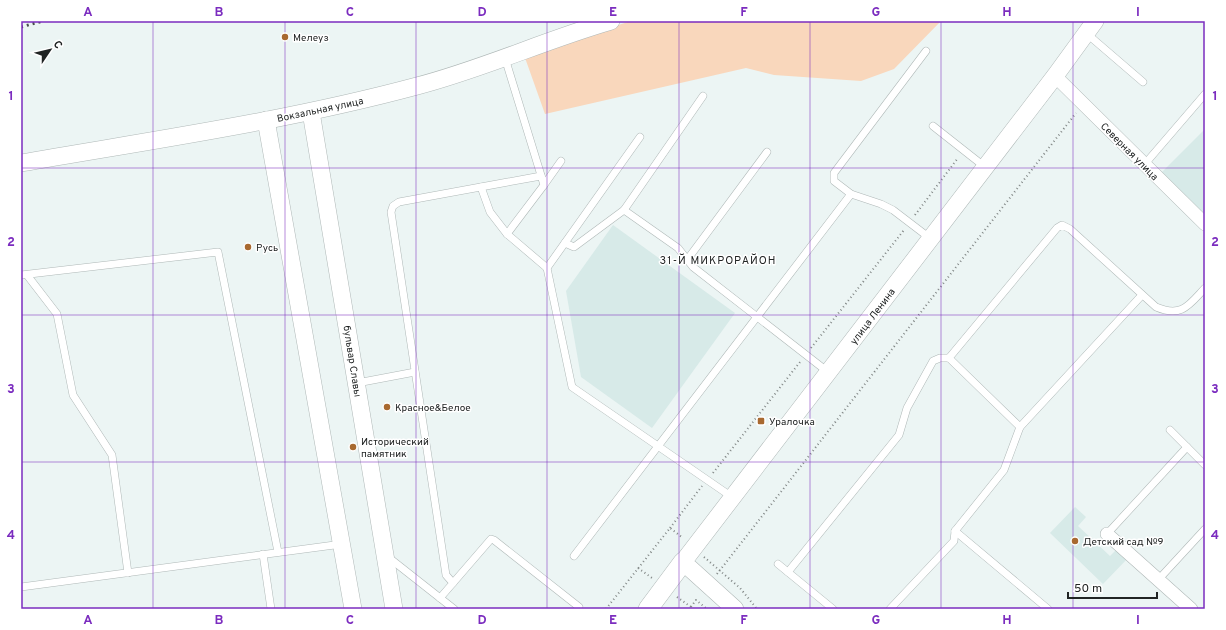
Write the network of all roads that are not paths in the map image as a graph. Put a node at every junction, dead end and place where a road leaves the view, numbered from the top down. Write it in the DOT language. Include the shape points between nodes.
graph roads {
  1 [pos="611,21"];
  2 [pos="1090,27"];
  3 [pos="926,51"];
  4 [pos="506,58"];
  5 [pos="1055,76"];
  6 [pos="1143,82"];
  7 [pos="1205,94"];
  8 [pos="703,96"];
  9 [pos="311,112"];
  10 [pos="266,120"];
  11 [pos="932,126"];
  12 [pos="640,136"];
  13 [pos="766,152"];
  14 [pos="561,161"];
  15 [pos="21,163"];
  16 [pos="1144,165"];
  17 [pos="986,167"];
  18 [pos="541,176"];
  19 [pos="544,185"];
  20 [pos="481,187"];
  21 [pos="851,194"];
  22 [pos="624,210"];
  23 [pos="1205,224"];
  24 [pos="508,234"];
  25 [pos="931,239"];
  26 [pos="565,243"];
  27 [pos="687,260"];
  28 [pos="547,268"];
  29 [pos="24,275"];
  30 [pos="1205,288"];
  31 [pos="1142,294"];
  32 [pos="757,317"];
  33 [pos="949,358"];
  34 [pos="415,372"];
  35 [pos="828,373"];
  36 [pos="356,383"];
  37 [pos="1020,427"];
  38 [pos="1170,430"];
  39 [pos="658,446"];
  40 [pos="1187,448"];
  41 [pos="1205,465"];
  42 [pos="733,498"];
  43 [pos="1205,529"];
  44 [pos="955,531"];
  45 [pos="1107,534"];
  46 [pos="342,544"];
  47 [pos="278,552"];
  48 [pos="263,554"];
  49 [pos="385,555"];
  50 [pos="689,555"];
  51 [pos="574,556"];
  52 [pos="778,564"];
  53 [pos="788,572"];
  54 [pos="128,573"];
  55 [pos="1158,580"];
  56 [pos="453,583"];
  57 [pos="21,587"];
  58 [pos="440,598"];
  59 [pos="579,607"];
  60 [pos="271,609"];
  61 [pos="353,609"];
  62 [pos="394,609"];
  63 [pos="454,609"];
  64 [pos="648,609"];
  65 [pos="735,609"];
  66 [pos="834,609"];
  67 [pos="890,609"];
  68 [pos="1048,609"];
  69 [pos="1191,609"];
  1 -- 4 [label="street, Вокзальная улица"];
  2 -- 5 [label="street, улица Ленина"];
  2 -- 6 [label="lane"];
  3 -- 21 [label="lane" via="834,173 834,181"];
  4 -- 9 [label="street, Вокзальная улица" via="418,86"];
  4 -- 18 [label="lane"];
  5 -- 16 [label="street, Северная улица"];
  5 -- 17 [label="street, улица Ленина"];
  7 -- 16 [label="lane"];
  8 -- 22 [label="lane"];
  9 -- 10 [label="street, Вокзальная улица"];
  9 -- 36 [label="street, бульвар Славы"];
  10 -- 15 [label="street, Вокзальная улица"];
  10 -- 46 [label="street"];
  11 -- 17 [label="lane"];
  12 -- 26 [label="lane"];
  13 -- 27 [label="lane"];
  14 -- 19 [label="lane"];
  16 -- 23 [label="street, Северная улица"];
  17 -- 25 [label="street, улица Ленина"];
  18 -- 19 [label="lane"];
  18 -- 20 [label="lane"];
  19 -- 24 [label="lane"];
  20 -- 24 [label="lane" via="490,212"];
  20 -- 34 [label="lane" via="399,202 393,206 391,212"];
  21 -- 25 [label="lane" via="893,210"];
  21 -- 32 [label="lane"];
  22 -- 26 [label="lane" via="574,248"];
  22 -- 27 [label="lane" via="678,248"];
  24 -- 28 [label="lane"];
  25 -- 35 [label="street, улица Ленина"];
  26 -- 28 [label="lane"];
  27 -- 32 [label="lane"];
  28 -- 39 [label="lane" via="572,387"];
  29 -- 47 [label="lane" via="218,252"];
  29 -- 54 [label="lane" via="57,314 73,395 112,455"];
  30 -- 31 [label="lane" via="1187,307 1168,312 1156,307"];
  31 -- 33 [label="lane" via="1070,228 1062,225"];
  31 -- 37 [label="lane"];
  32 -- 35 [label="lane"];
  32 -- 39 [label="lane"];
  33 -- 37 [label="lane"];
  33 -- 53 [label="lane" via="933,361 908,408 899,435"];
  34 -- 36 [label="lane"];
  34 -- 56 [label="lane" via="446,575"];
  35 -- 42 [label="street, улица Ленина"];
  36 -- 49 [label="street, бульвар Славы"];
  37 -- 44 [label="lane" via="1004,470"];
  38 -- 40 [label="lane"];
  39 -- 42 [label="lane"];
  39 -- 51 [label="lane"];
  40 -- 41 [label="lane"];
  40 -- 45 [label="lane"];
  42 -- 50 [label="street, улица Ленина"];
  43 -- 55 [label="lane"];
  44 -- 67 [label="lane" via="954,541"];
  44 -- 68 [label="lane"];
  45 -- 55 [label="street"];
  46 -- 47 [label="lane"];
  46 -- 61 [label="street"];
  47 -- 48 [label="lane"];
  48 -- 54 [label="lane"];
  48 -- 60 [label="lane"];
  49 -- 58 [label="lane"];
  49 -- 62 [label="street, бульвар Славы"];
  50 -- 64 [label="main road, улица Ленина"];
  50 -- 65 [label="street"];
  52 -- 53 [label="lane"];
  53 -- 66 [label="lane"];
  54 -- 57 [label="lane"];
  55 -- 69 [label="street"];
  56 -- 58 [label="lane"];
  56 -- 59 [label="lane" via="491,539"];
  58 -- 63 [label="lane"];
}
